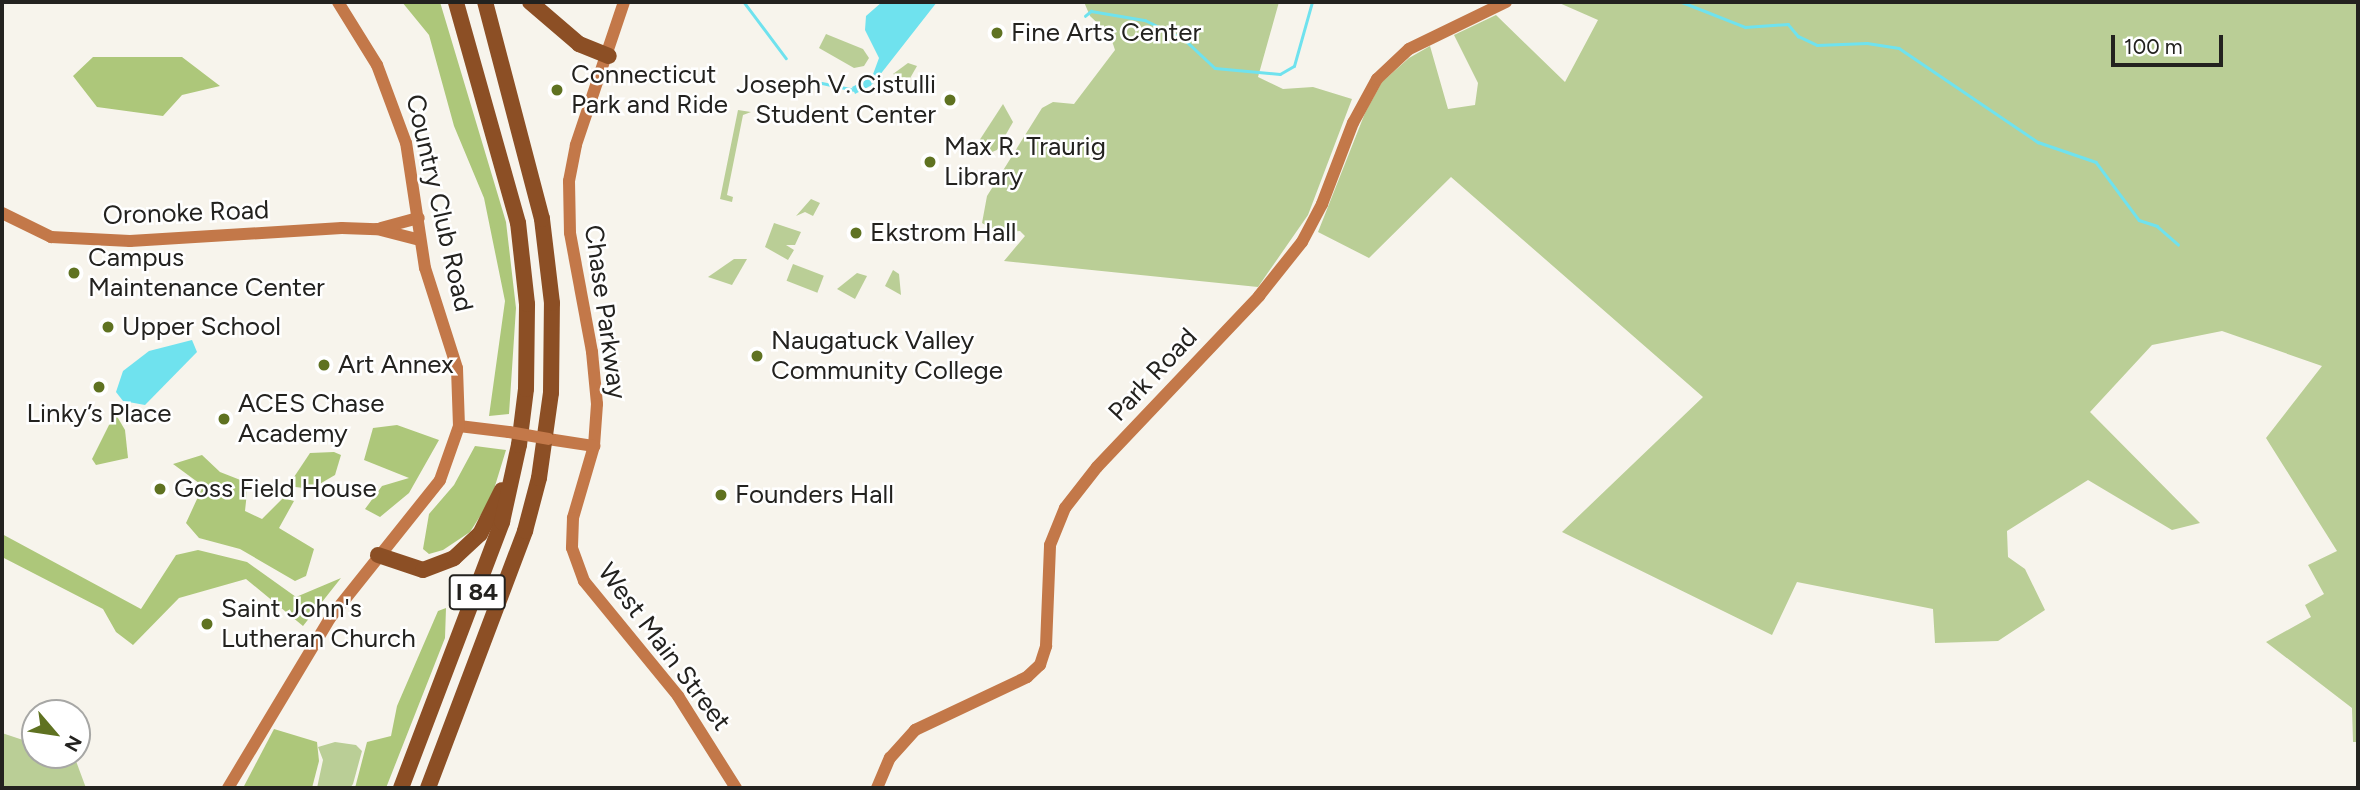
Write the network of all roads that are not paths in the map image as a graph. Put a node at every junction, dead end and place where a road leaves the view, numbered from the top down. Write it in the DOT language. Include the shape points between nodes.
graph roads {
  1 [pos="338,2"];
  2 [pos="456,2"];
  3 [pos="485,2"];
  4 [pos="530,2"];
  5 [pos="624,2"];
  6 [pos="1506,2"];
  7 [pos="608,56"];
  8 [pos="2,213"];
  9 [pos="419,218"];
  10 [pos="377,229"];
  11 [pos="421,240"];
  12 [pos="526,389"];
  13 [pos="459,426"];
  14 [pos="594,446"];
  15 [pos="378,555"];
  16 [pos="228,788"];
  17 [pos="401,788"];
  18 [pos="428,788"];
  19 [pos="736,788"];
  20 [pos="877,788"];
  1 -- 9 [label="main road, Country Club Road" via="369,48 390,95 412,166"];
  2 -- 12 [label="highway, I 84" via="518,223 527,307"];
  3 -- 18 [label="highway, I 84" via="542,219 552,303 551,393 539,478 525,531"];
  4 -- 7 [label="highway" via="573,39"];
  5 -- 7 [label="main road, Chase Parkway"];
  6 -- 20 [label="main road, Park Road" via="1409,49 1377,79 1302,242 1259,296 1097,467 1065,508 1051,545 1046,646 1040,665 1027,677 915,730 890,758"];
  7 -- 14 [label="main road, Chase Parkway" via="581,128 569,181 570,233 596,378"];
  8 -- 10 [label="main road, Oronoke Road" via="51,237 130,241"];
  9 -- 10 [label="main road, Oronoke Road"];
  9 -- 11 [label="main road, Country Club Road"];
  10 -- 11 [label="main road, Oronoke Road"];
  11 -- 13 [label="main road, Country Club Road" via="428,281 457,368"];
  12 -- 15 [label="highway" via="504,484 473,543 454,558 423,570"];
  12 -- 17 [label="highway, I 84" via="514,471 499,531"];
  13 -- 14 [label="main road, bridge"];
  13 -- 15 [label="main road" via="440,480"];
  14 -- 19 [label="main road, West Main Street" via="572,526 577,569 678,695"];
  15 -- 16 [label="main road" via="303,659"];
}
